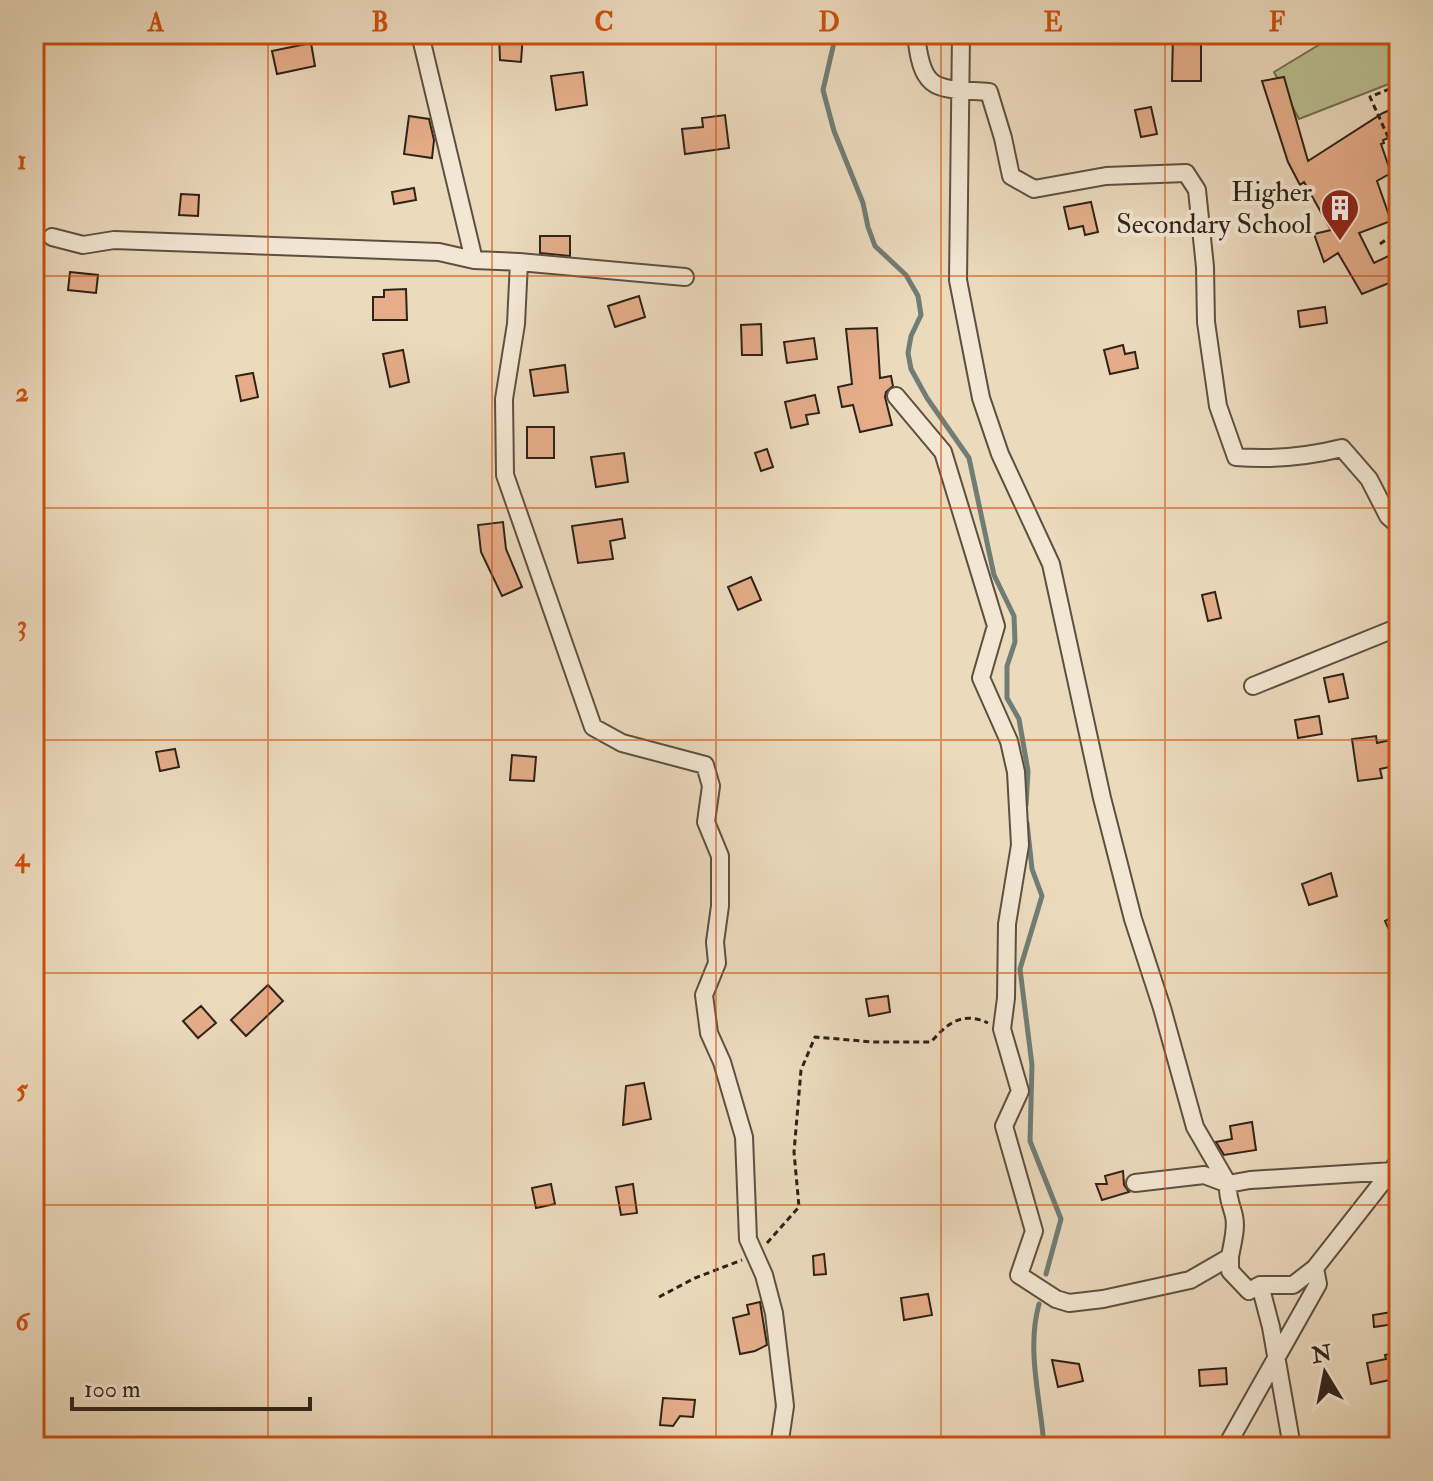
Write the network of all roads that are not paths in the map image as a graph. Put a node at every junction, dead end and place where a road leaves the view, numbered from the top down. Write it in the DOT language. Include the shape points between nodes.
graph roads {
  1 [pos="420,34"];
  2 [pos="916,34"];
  3 [pos="961,34"];
  4 [pos="960,90"];
  5 [pos="52,237"];
  6 [pos="474,260"];
  7 [pos="519,262"];
  8 [pos="685,277"];
  9 [pos="896,396"];
  10 [pos="1399,526"];
  11 [pos="1399,627"];
  12 [pos="1253,686"];
  13 [pos="1396,1166"];
  14 [pos="1135,1183"];
  15 [pos="1228,1184"];
  16 [pos="1230,1257"];
  17 [pos="1315,1268"];
  18 [pos="1260,1285"];
  19 [pos="1276,1358"];
  20 [pos="779,1447"];
  21 [pos="1226,1447"];
  22 [pos="1292,1447"];
  1 -- 6 [label="street"];
  2 -- 4 [label="street" via="931,84"];
  3 -- 4 [label="street"];
  4 -- 10 [label="street" via="989,92 1011,176 1034,189 1106,176 1186,173 1197,190 1218,406 1236,457 1272,459 1342,448"];
  4 -- 15 [label="street" via="958,280 981,398 1000,454 1051,564 1133,919 1195,1127"];
  5 -- 6 [label="street" via="83,245 114,240 423,251"];
  6 -- 7 [label="street"];
  7 -- 8 [label="street"];
  7 -- 20 [label="street" via="504,399 505,475 593,727 622,743 705,765 711,786 706,822 720,856 720,906 717,963 704,995 709,1033 744,1137 748,1239 774,1313 785,1406"];
  9 -- 16 [label="street" via="943,452 996,626 981,678 1009,741 1016,772 1020,845 1007,924 1002,1029 1020,1091 1004,1126 1034,1231 1019,1275 1069,1303 1190,1280"];
  11 -- 12 [label="street"];
  13 -- 15 [label="street"];
  13 -- 17 [label="street"];
  14 -- 15 [label="street" via="1204,1175"];
  15 -- 16 [label="street" via="1226,1199 1234,1217"];
  16 -- 18 [label="street" via="1230,1271 1249,1291"];
  17 -- 18 [label="street" via="1293,1285"];
  17 -- 19 [label="street" via="1318,1284"];
  18 -- 19 [label="street"];
  19 -- 21 [label="street"];
  19 -- 22 [label="street"];
}
